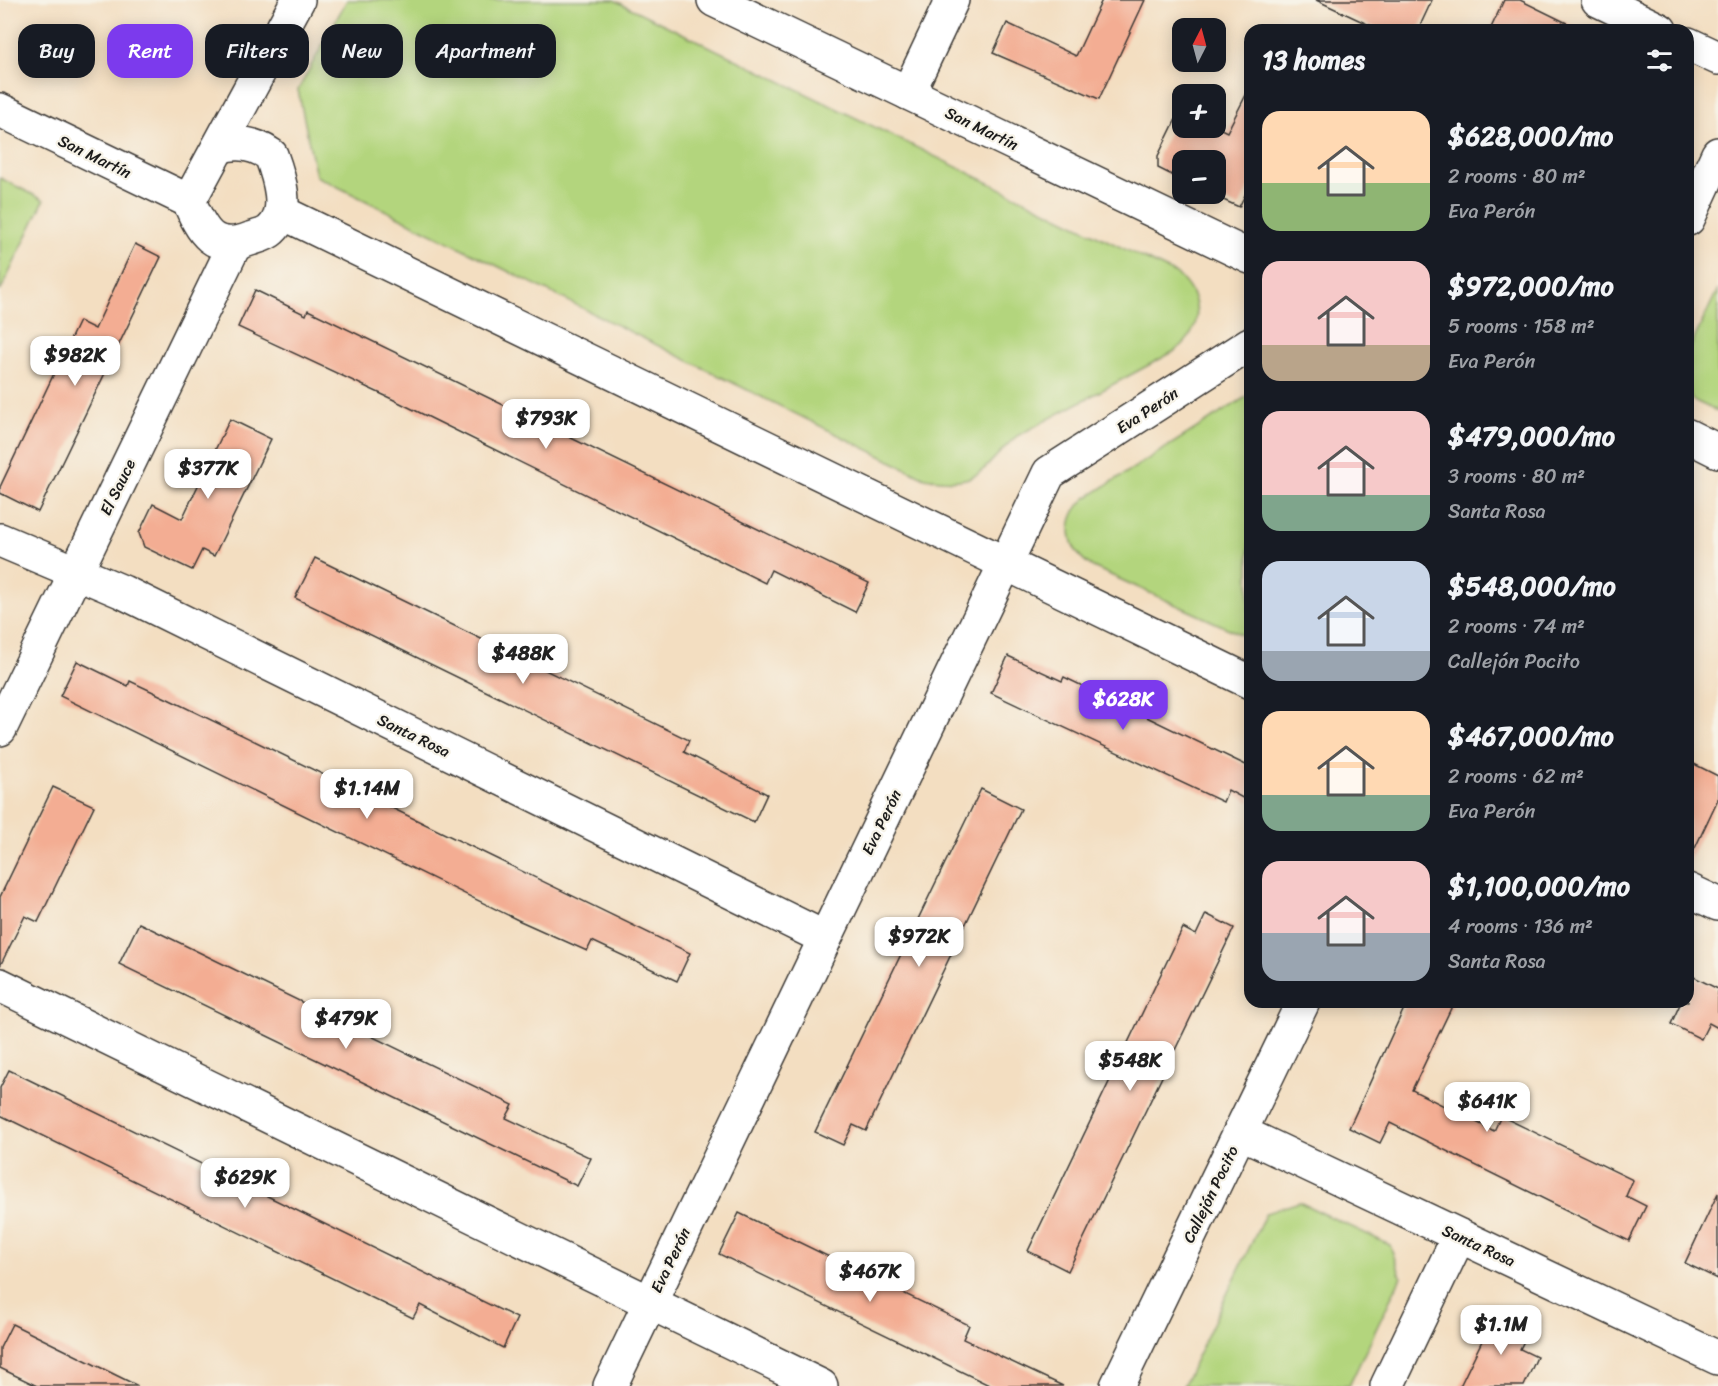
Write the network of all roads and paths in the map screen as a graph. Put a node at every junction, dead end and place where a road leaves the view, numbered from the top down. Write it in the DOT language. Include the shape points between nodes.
graph roads {
  1 [pos="298,0"];
  2 [pos="714,0"];
  3 [pos="952,0"];
  4 [pos="1598,0"];
  5 [pos="1648,24"];
  6 [pos="1694,47"];
  7 [pos="1718,58"];
  8 [pos="908,93"];
  9 [pos="0,110"];
  10 [pos="219,147"];
  11 [pos="1718,154"];
  12 [pos="189,201"];
  13 [pos="1700,210"];
  14 [pos="281,212"];
  15 [pos="234,246"];
  16 [pos="1244,254"];
  17 [pos="1244,349"];
  18 [pos="1694,439"];
  19 [pos="1718,451"];
  20 [pos="0,540"];
  21 [pos="1006,564"];
  22 [pos="75,573"];
  23 [pos="1244,679"];
  24 [pos="0,729"];
  25 [pos="1694,893"];
  26 [pos="1718,904"];
  27 [pos="825,938"];
  28 [pos="0,985"];
  29 [pos="1300,1008"];
  30 [pos="1240,1132"];
  31 [pos="1459,1236"];
  32 [pos="650,1303"];
  33 [pos="1718,1358"];
  34 [pos="610,1386"];
  35 [pos="821,1386"];
  36 [pos="1117,1386"];
  37 [pos="1387,1386"];
  1 -- 10 [label="street"];
  2 -- 8 [label="street, San Martín"];
  3 -- 8 [label="street"];
  4 -- 5 [label="street"];
  6 -- 7 [label="street"];
  8 -- 16 [label="street, San Martín"];
  9 -- 12 [label="street, San Martín"];
  10 -- 12 [label="street"];
  10 -- 14 [label="street" via="253,145 271,155 283,199"];
  11 -- 13 [label="street"];
  12 -- 15 [label="street" via="211,238"];
  14 -- 15 [label="street" via="268,232"];
  14 -- 21 [label="street"];
  15 -- 22 [label="street, El Sauce"];
  17 -- 21 [label="street, Eva Perón" via="1049,473"];
  18 -- 19 [label="street"];
  20 -- 22 [label="street, Santa Rosa"];
  21 -- 23 [label="street"];
  21 -- 27 [label="street, Eva Perón"];
  22 -- 24 [label="street, El Sauce"];
  22 -- 27 [label="street, Santa Rosa" via="123,592"];
  25 -- 26 [label="street"];
  27 -- 32 [label="street, Eva Perón"];
  28 -- 32 [label="street"];
  29 -- 30 [label="street, Callejón Pocito"];
  30 -- 31 [label="street, Santa Rosa"];
  30 -- 36 [label="street, Callejón Pocito"];
  31 -- 33 [label="street, Santa Rosa"];
  31 -- 37 [label="street"];
  32 -- 34 [label="street, Eva Perón"];
  32 -- 35 [label="street"];
}
